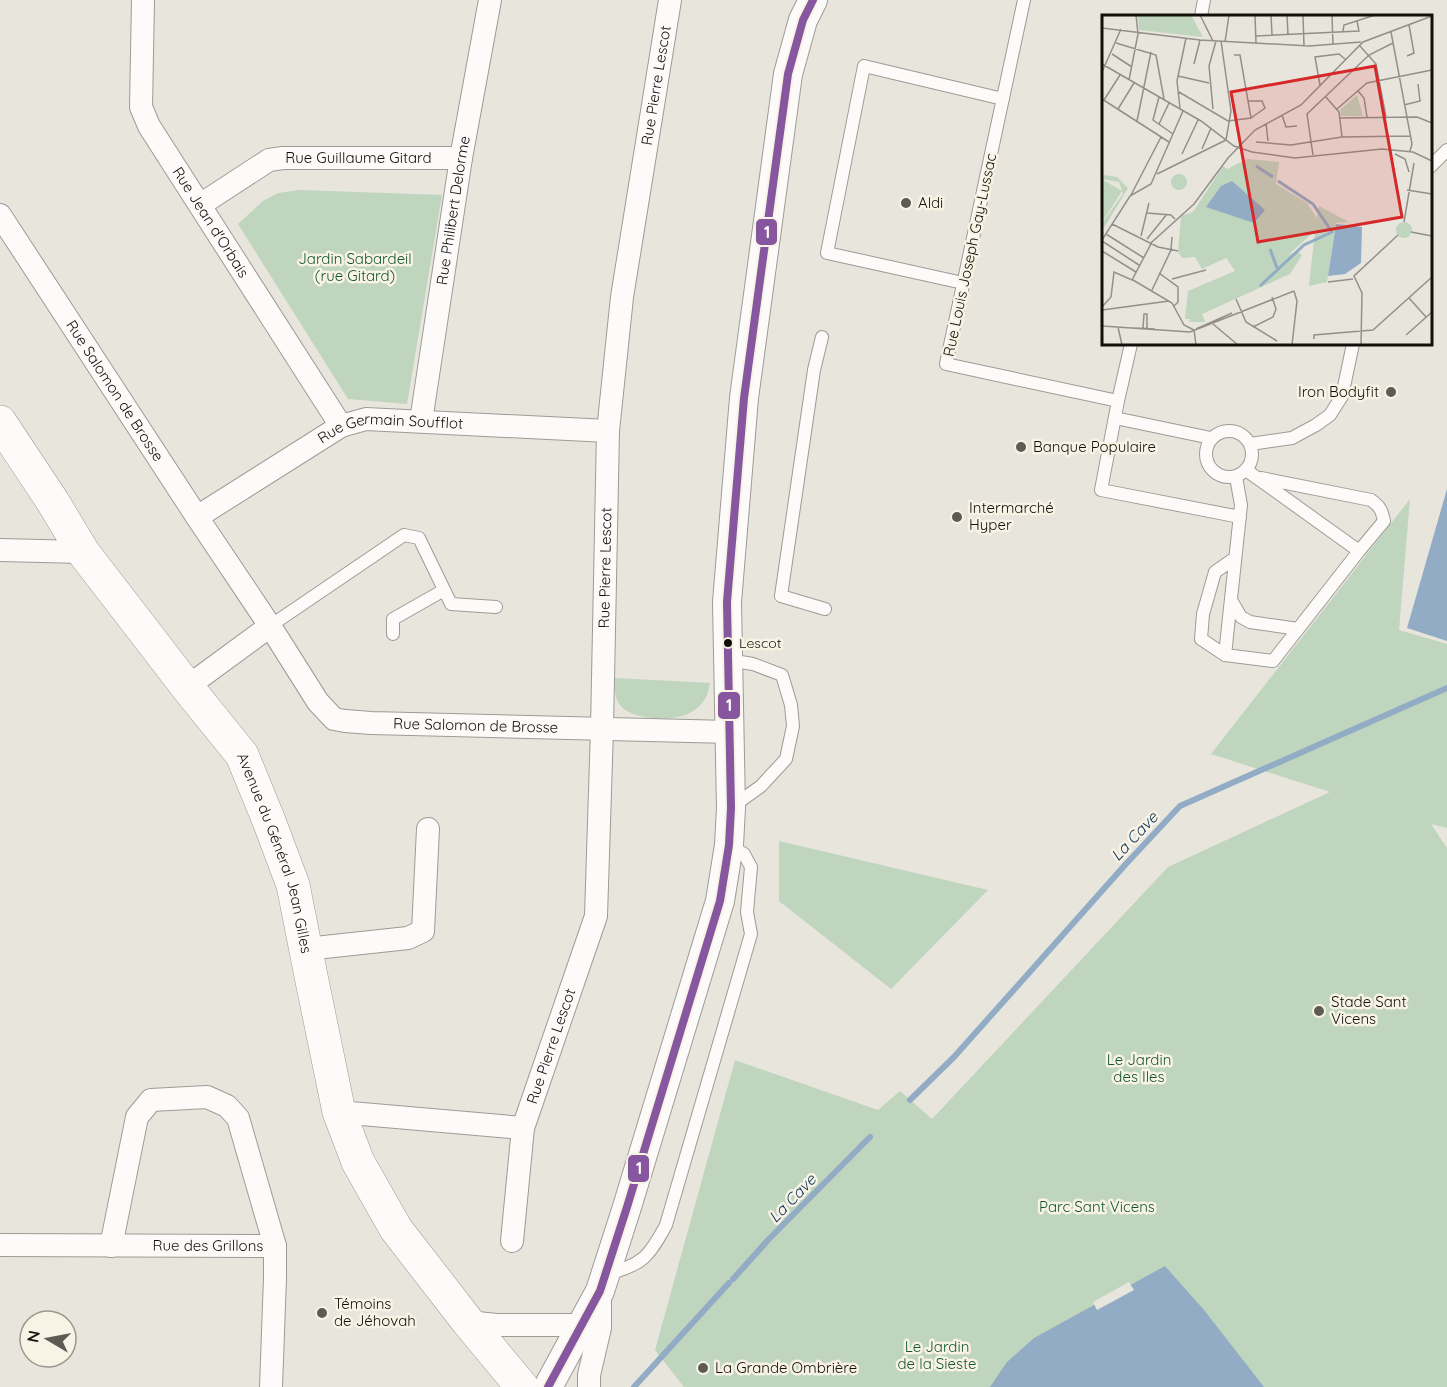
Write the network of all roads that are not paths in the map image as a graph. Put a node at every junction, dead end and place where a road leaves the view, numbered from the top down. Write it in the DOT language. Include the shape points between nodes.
graph roads {
  1 [pos="143,0"];
  2 [pos="490,0"];
  3 [pos="670,0"];
  4 [pos="813,0"];
  5 [pos="1024,0"];
  6 [pos="1204,0"];
  7 [pos="1201,15"];
  8 [pos="1003,99"];
  9 [pos="1447,150"];
  10 [pos="461,158"];
  11 [pos="1432,166"];
  12 [pos="200,205"];
  13 [pos="0,215"];
  14 [pos="963,283"];
  15 [pos="822,337"];
  16 [pos="1131,345"];
  17 [pos="1353,345"];
  18 [pos="1118,401"];
  19 [pos="1115,418"];
  20 [pos="421,421"];
  21 [pos="0,422"];
  22 [pos="341,426"];
  23 [pos="608,431"];
  24 [pos="1211,438"];
  25 [pos="1250,444"];
  26 [pos="1246,475"];
  27 [pos="197,517"];
  28 [pos="1240,517"];
  29 [pos="0,550"];
  30 [pos="1359,551"];
  31 [pos="83,552"];
  32 [pos="1235,558"];
  33 [pos="444,590"];
  34 [pos="1231,600"];
  35 [pos="496,607"];
  36 [pos="825,609"];
  37 [pos="270,626"];
  38 [pos="1298,629"];
  39 [pos="393,634"];
  40 [pos="1225,655"];
  41 [pos="728,660"];
  42 [pos="187,687"];
  43 [pos="602,729"];
  44 [pos="730,732"];
  45 [pos="730,808"];
  46 [pos="429,829"];
  47 [pos="729,845"];
  48 [pos="306,949"];
  49 [pos="339,1112"];
  50 [pos="523,1128"];
  51 [pos="512,1241"];
  52 [pos="0,1245"];
  53 [pos="111,1246"];
  54 [pos="275,1246"];
  55 [pos="603,1282"];
  56 [pos="468,1322"];
  57 [pos="581,1325"];
  58 [pos="271,1387"];
  59 [pos="522,1387"];
  60 [pos="548,1387"];
  61 [pos="589,1387"];
  1 -- 12 [label="street, Rue Jean d'Orbais" via="141,107"];
  2 -- 10 [label="street, Rue Philibert Delorme"];
  3 -- 23 [label="street, Rue Pierre Lescot" via="622,297"];
  4 -- 41 [label="street" via="803,20 788,74 746,386 727,602"];
  5 -- 8 [label="lane, Rue Louis Joseph Gay-Lussac"];
  6 -- 7 [label="lane"];
  8 -- 14 [label="lane, Rue Louis Joseph Gay-Lussac"];
  8 -- 14 [label="lane" via="864,66 827,253"];
  9 -- 11 [label="lane"];
  10 -- 12 [label="street, Rue Guillaume Gitard" via="269,160"];
  10 -- 20 [label="street, Rue Philibert Delorme"];
  12 -- 22 [label="street, Rue Jean d'Orbais"];
  13 -- 27 [label="street, Rue Salomon de Brosse"];
  14 -- 18 [label="lane, Rue Louis Joseph Gay-Lussac" via="946,364"];
  15 -- 36 [label="lane" via="781,596"];
  16 -- 18 [label="lane"];
  17 -- 25 [label="lane" via="1342,396 1330,415 1292,438"];
  18 -- 19 [label="lane"];
  19 -- 24 [label="lane"];
  19 -- 28 [label="lane" via="1101,490"];
  20 -- 22 [label="street, Rue Germain Soufflot" via="366,419"];
  20 -- 23 [label="street, Rue Germain Soufflot"];
  21 -- 31 [label="main road, Avenue du Général Jean Gilles"];
  22 -- 27 [label="street, Rue Germain Soufflot"];
  23 -- 43 [label="street, Rue Pierre Lescot"];
  24 -- 25 [label="lane" via="1232,431"];
  24 -- 26 [label="lane" via="1206,452 1209,467 1228,478"];
  25 -- 26 [label="lane" via="1252,457"];
  26 -- 28 [label="lane"];
  26 -- 30 [label="lane"];
  26 -- 30 [label="lane" via="1377,504 1383,521"];
  27 -- 37 [label="street, Rue Salomon de Brosse"];
  28 -- 32 [label="lane"];
  29 -- 31 [label="street"];
  30 -- 38 [label="lane"];
  31 -- 42 [label="main road, Avenue du Général Jean Gilles"];
  32 -- 34 [label="lane"];
  32 -- 40 [label="lane" via="1215,572 1203,614 1201,639"];
  33 -- 35 [label="lane" via="451,604"];
  33 -- 37 [label="lane" via="419,538 404,535"];
  33 -- 39 [label="lane" via="393,619"];
  34 -- 38 [label="lane" via="1241,617 1250,622"];
  34 -- 40 [label="lane"];
  37 -- 42 [label="street"];
  37 -- 43 [label="street, Rue Salomon de Brosse" via="318,702 334,718 370,723"];
  38 -- 40 [label="lane" via="1273,661"];
  41 -- 44 [label="street"];
  41 -- 45 [label="lane" via="782,675 793,726 786,759 761,786"];
  42 -- 48 [label="main road, Avenue du Général Jean Gilles" via="242,755 293,885"];
  43 -- 44 [label="street, Rue Salomon de Brosse"];
  43 -- 50 [label="street, Rue Pierre Lescot" via="596,916"];
  44 -- 45 [label="street"];
  45 -- 47 [label="street"];
  46 -- 48 [label="street" via="423,931 408,938"];
  47 -- 55 [label="street" via="720,901"];
  47 -- 55 [label="lane" via="744,854 751,867 747,912 751,934 666,1226 643,1260"];
  48 -- 49 [label="main road, Avenue du Général Jean Gilles"];
  49 -- 50 [label="street"];
  49 -- 56 [label="main road, Avenue du Général Jean Gilles" via="358,1162 396,1229"];
  50 -- 51 [label="street, Rue Pierre Lescot"];
  52 -- 53 [label="street, Rue des Grillons"];
  53 -- 54 [label="street, Rue des Grillons"];
  53 -- 54 [label="street" via="137,1117 151,1100 207,1097 227,1106 238,1118"];
  54 -- 58 [label="street, Rue des Grillons"];
  55 -- 57 [label="street"];
  55 -- 61 [label="street" via="600,1328"];
  56 -- 57 [label="street"];
  56 -- 59 [label="main road, Avenue du Général Jean Gilles"];
  57 -- 60 [label="street"];
}
